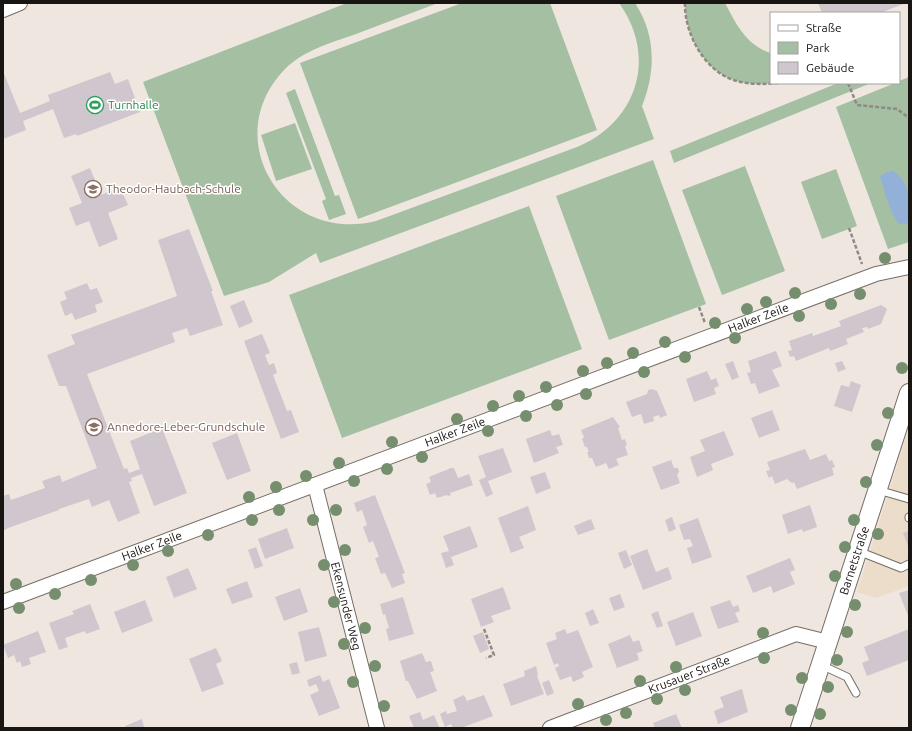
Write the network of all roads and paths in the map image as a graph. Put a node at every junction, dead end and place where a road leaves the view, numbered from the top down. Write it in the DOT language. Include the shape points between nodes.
graph roads {
  1 [pos="20,3"];
  2 [pos="685,3"];
  3 [pos="3,10"];
  4 [pos="770,84"];
  5 [pos="848,84"];
  6 [pos="909,118"];
  7 [pos="849,228"];
  8 [pos="862,264"];
  9 [pos="909,267"];
  10 [pos="699,306"];
  11 [pos="705,323"];
  12 [pos="909,392"];
  13 [pos="315,485"];
  14 [pos="877,490"];
  15 [pos="909,499"];
  16 [pos="858,551"];
  17 [pos="909,564"];
  18 [pos="3,602"];
  19 [pos="484,629"];
  20 [pos="828,642"];
  21 [pos="486,658"];
  22 [pos="821,665"];
  23 [pos="856,693"];
  24 [pos="377,728"];
  25 [pos="550,728"];
  26 [pos="800,728"];
  1 -- 3 [label="street"];
  2 -- 4 [label="path" via="687,23 692,36 703,56 716,69 736,81 757,85"];
  5 -- 6 [label="path" via="857,105 896,109"];
  7 -- 8 [label="path"];
  9 -- 13 [label="street, Halker Zeile" via="870,277"];
  10 -- 11 [label="path"];
  12 -- 14 [label="street, Barnetstraße"];
  13 -- 18 [label="street, Halker Zeile"];
  13 -- 24 [label="street, Ekensunder Weg"];
  14 -- 15 [label="lane"];
  14 -- 16 [label="street, Barnetstraße"];
  16 -- 17 [label="lane" via="901,568"];
  16 -- 20 [label="street, Barnetstraße"];
  19 -- 21 [label="path" via="494,655"];
  20 -- 22 [label="street, Barnetstraße"];
  20 -- 25 [label="street, Krusauer Straße" via="796,634"];
  22 -- 23 [label="lane" via="847,677"];
  22 -- 26 [label="street, Barnetstraße"];
}
